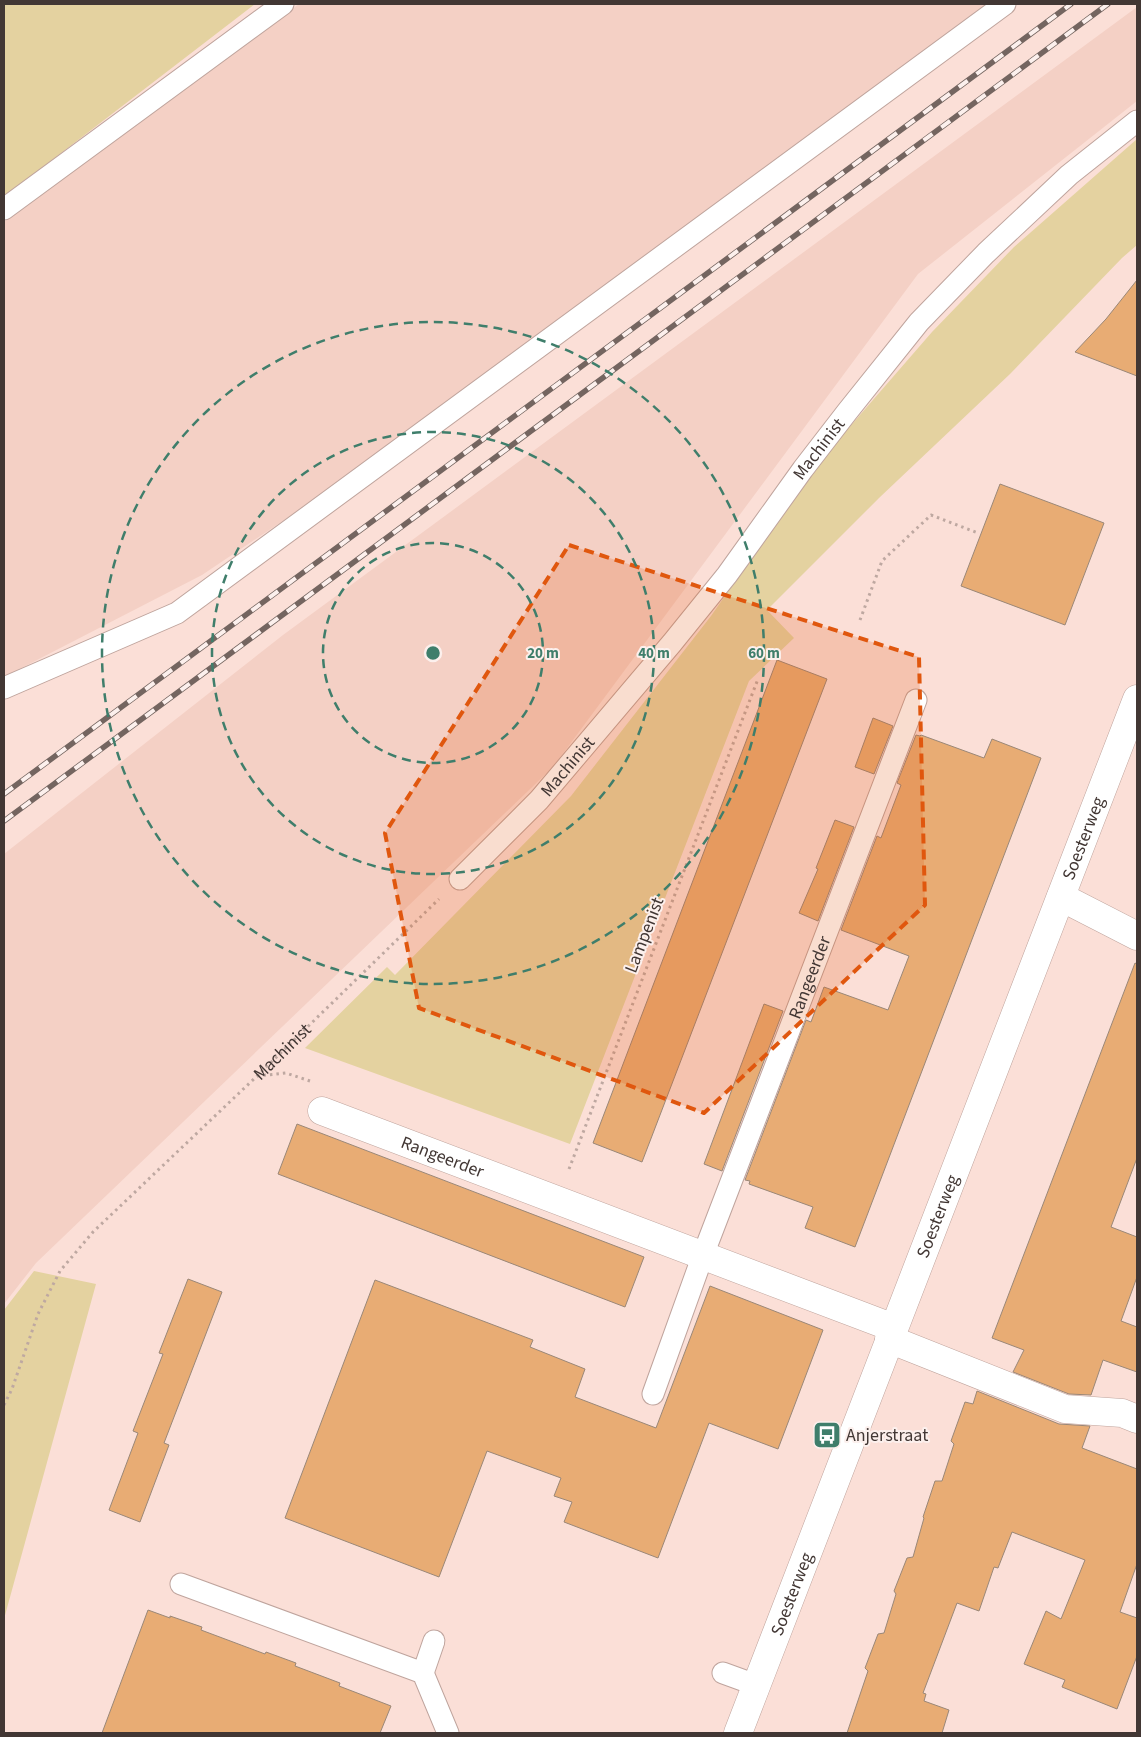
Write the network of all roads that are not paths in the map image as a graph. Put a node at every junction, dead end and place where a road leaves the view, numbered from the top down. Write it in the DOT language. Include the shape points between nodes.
graph roads {
  1 [pos="282,4"];
  2 [pos="1005,4"];
  3 [pos="1137,121"];
  4 [pos="4,208"];
  5 [pos="4,688"];
  6 [pos="1137,699"];
  7 [pos="916,700"];
  8 [pos="460,879"];
  9 [pos="1060,897"];
  10 [pos="1137,936"];
  11 [pos="322,1112"];
  12 [pos="703,1255"];
  13 [pos="892,1333"];
  14 [pos="653,1394"];
  15 [pos="1137,1419"];
  16 [pos="180,1584"];
  17 [pos="434,1641"];
  18 [pos="423,1673"];
  19 [pos="723,1673"];
  20 [pos="756,1685"];
  21 [pos="448,1733"];
  22 [pos="738,1733"];
  1 -- 4 [label="lane"];
  2 -- 5 [label="lane" via="176,613"];
  3 -- 8 [label="lane, Machinist" via="1069,176 986,253 919,322 672,643 539,800"];
  6 -- 9 [label="street, Soesterweg"];
  7 -- 12 [label="lane, Rangeerder"];
  9 -- 10 [label="street"];
  9 -- 13 [label="street, Soesterweg"];
  11 -- 12 [label="street, Rangeerder"];
  12 -- 13 [label="street, Rangeerder"];
  12 -- 14 [label="lane, Rangeerder"];
  13 -- 15 [label="street" via="1065,1409 1122,1413"];
  13 -- 20 [label="street, Soesterweg"];
  16 -- 18 [label="lane"];
  17 -- 18 [label="lane"];
  18 -- 21 [label="lane"];
  19 -- 20 [label="lane"];
  20 -- 22 [label="street, Soesterweg"];
}
